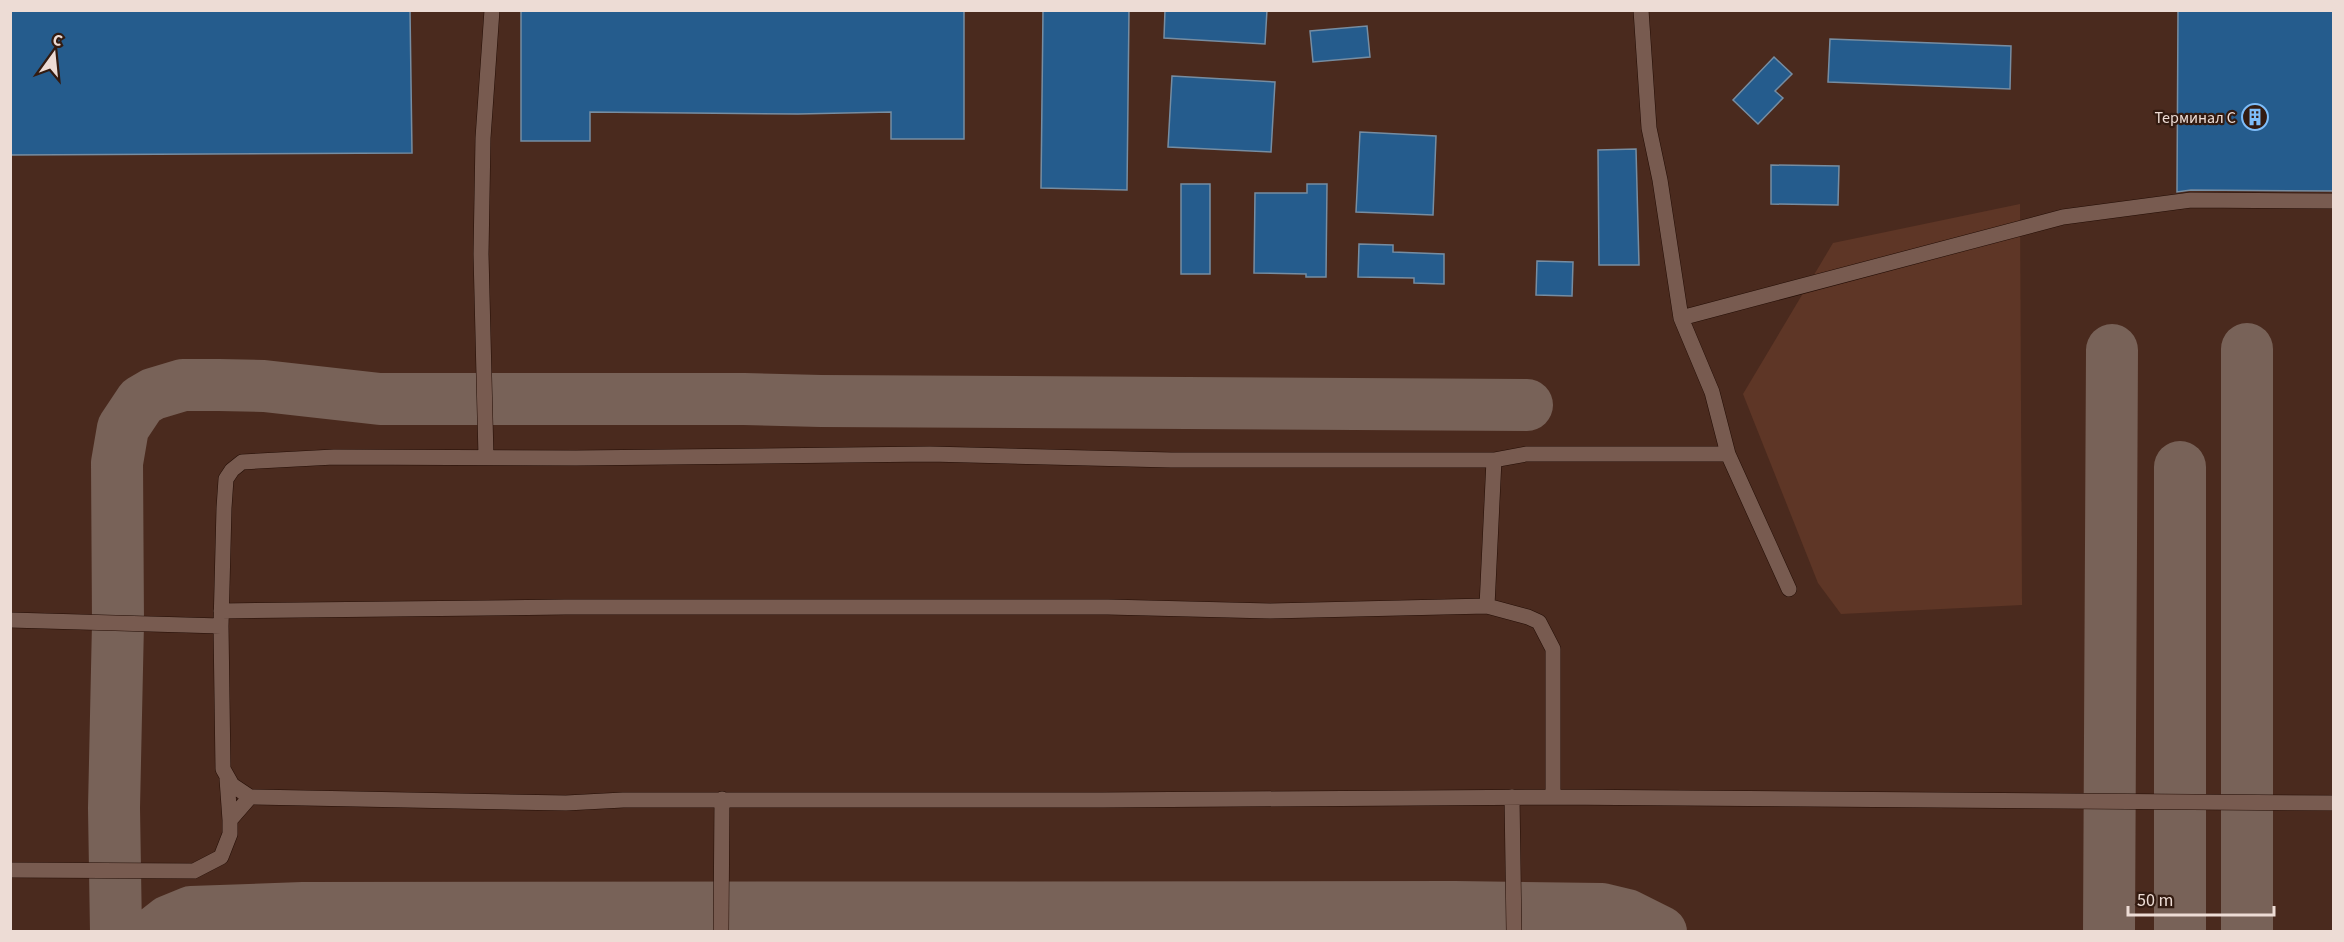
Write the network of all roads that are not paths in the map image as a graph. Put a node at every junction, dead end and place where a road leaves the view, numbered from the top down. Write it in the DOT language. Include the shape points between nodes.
graph roads {
  1 [pos="492,10"];
  2 [pos="1641,10"];
  3 [pos="2334,201"];
  4 [pos="1681,318"];
  5 [pos="1728,454"];
  6 [pos="486,457"];
  7 [pos="1494,460"];
  8 [pos="1789,589"];
  9 [pos="1487,606"];
  10 [pos="221,619"];
  11 [pos="10,620"];
  12 [pos="227,778"];
  13 [pos="250,797"];
  14 [pos="1512,797"];
  15 [pos="1553,797"];
  16 [pos="722,800"];
  17 [pos="2334,803"];
  18 [pos="230,820"];
  19 [pos="10,870"];
  20 [pos="721,932"];
  21 [pos="1514,932"];
  1 -- 6 [label="lane" via="480,254"];
  2 -- 4 [label="lane" via="1649,128"];
  3 -- 4 [label="lane" via="2192,200 2062,217"];
  4 -- 5 [label="lane" via="1712,392"];
  5 -- 7 [label="lane" via="1526,454"];
  5 -- 8 [label="lane"];
  6 -- 7 [label="lane" via="930,454 1171,460"];
  6 -- 10 [label="lane" via="334,457 242,462 226,479"];
  7 -- 9 [label="lane"];
  9 -- 10 [label="lane" via="1270,611 1108,607 483,607"];
  9 -- 15 [label="lane" via="1539,622 1553,649"];
  10 -- 11 [label="lane"];
  10 -- 12 [label="lane" via="222,754"];
  12 -- 13 [label="lane"];
  12 -- 18 [label="lane"];
  13 -- 16 [label="lane" via="566,803"];
  13 -- 18 [label="lane"];
  14 -- 15 [label="lane"];
  14 -- 16 [label="lane"];
  14 -- 21 [label="lane"];
  15 -- 17 [label="lane"];
  16 -- 20 [label="lane"];
  18 -- 19 [label="lane" via="230,834 221,857 194,871"];
}
